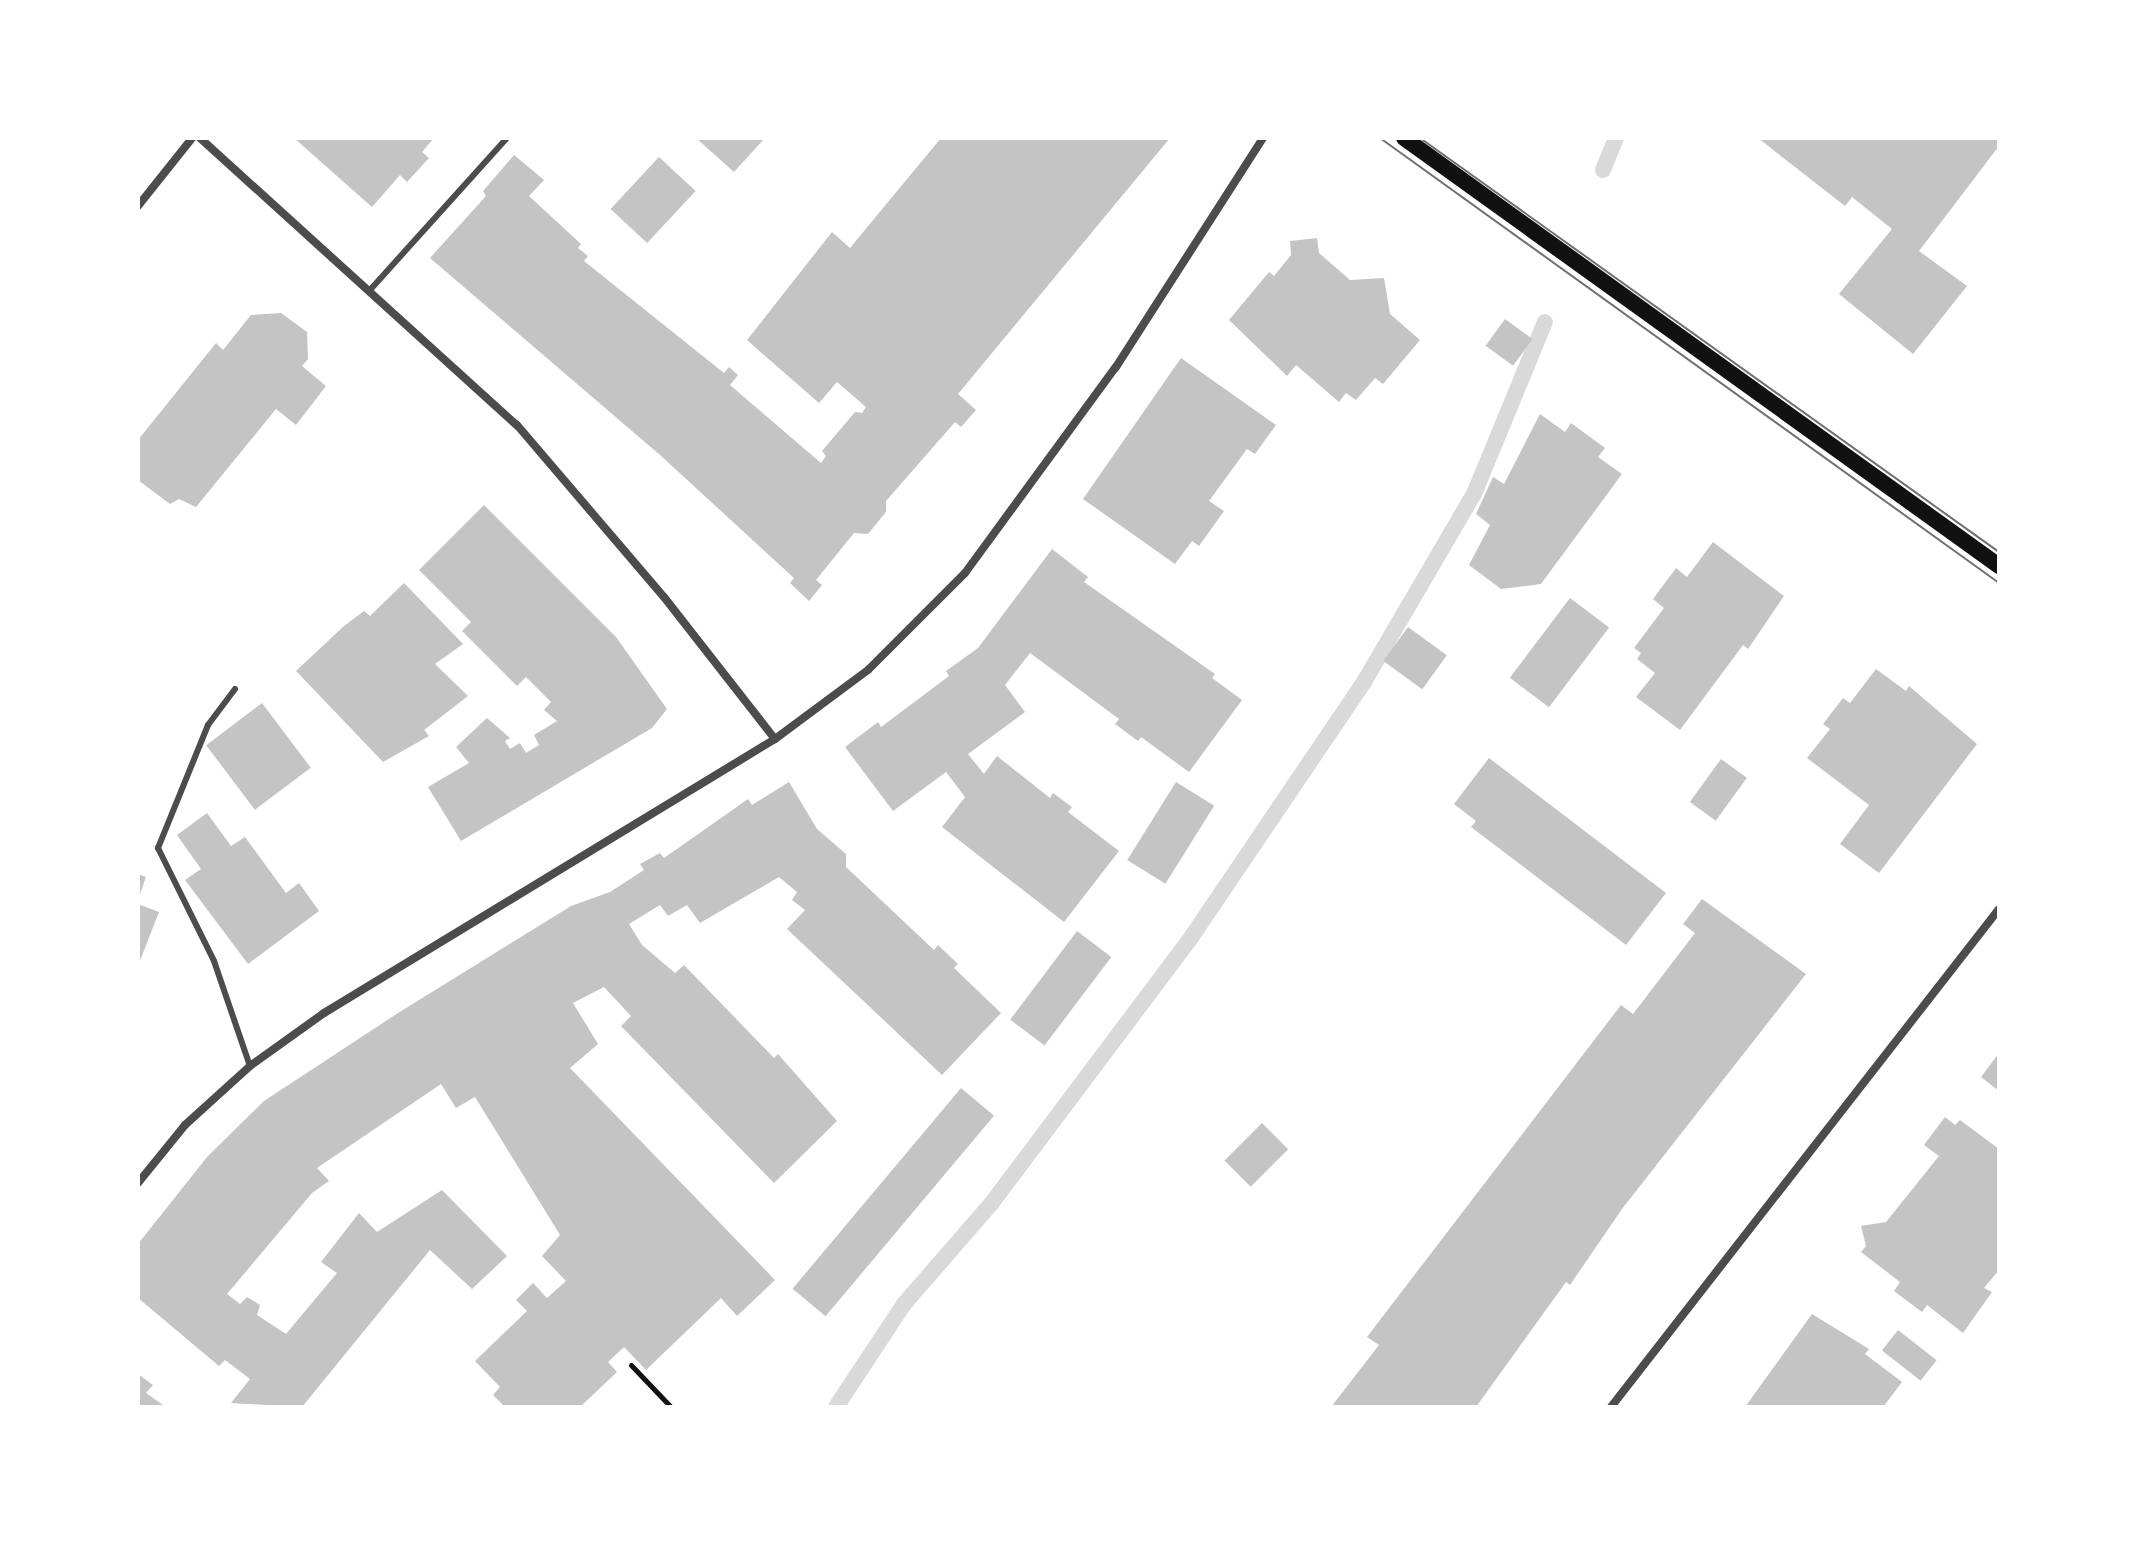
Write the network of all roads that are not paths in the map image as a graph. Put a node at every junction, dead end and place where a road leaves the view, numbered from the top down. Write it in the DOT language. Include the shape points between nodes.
graph roads {
  1 [pos="192,138"];
  2 [pos="200,138"];
  3 [pos="507,138"];
  4 [pos="1263,138"];
  5 [pos="1417,141"];
  6 [pos="138,206"];
  7 [pos="370,290"];
  8 [pos="1999,566"];
  9 [pos="235,689"];
  10 [pos="775,739"];
  11 [pos="1999,909"];
  12 [pos="250,1066"];
  13 [pos="138,1183"];
  14 [pos="1611,1407"];
  1 -- 6 [label="street"];
  2 -- 7 [label="street"];
  3 -- 7 [label="lane"];
  4 -- 10 [label="street" via="1116,367 965,573 868,670"];
  5 -- 8 [label="main road"];
  7 -- 10 [label="street" via="517,425 664,597"];
  9 -- 12 [label="lane" via="208,725 158,848 214,961"];
  10 -- 12 [label="street" via="324,1013"];
  11 -- 14 [label="street"];
  12 -- 13 [label="street" via="185,1125"];
}
